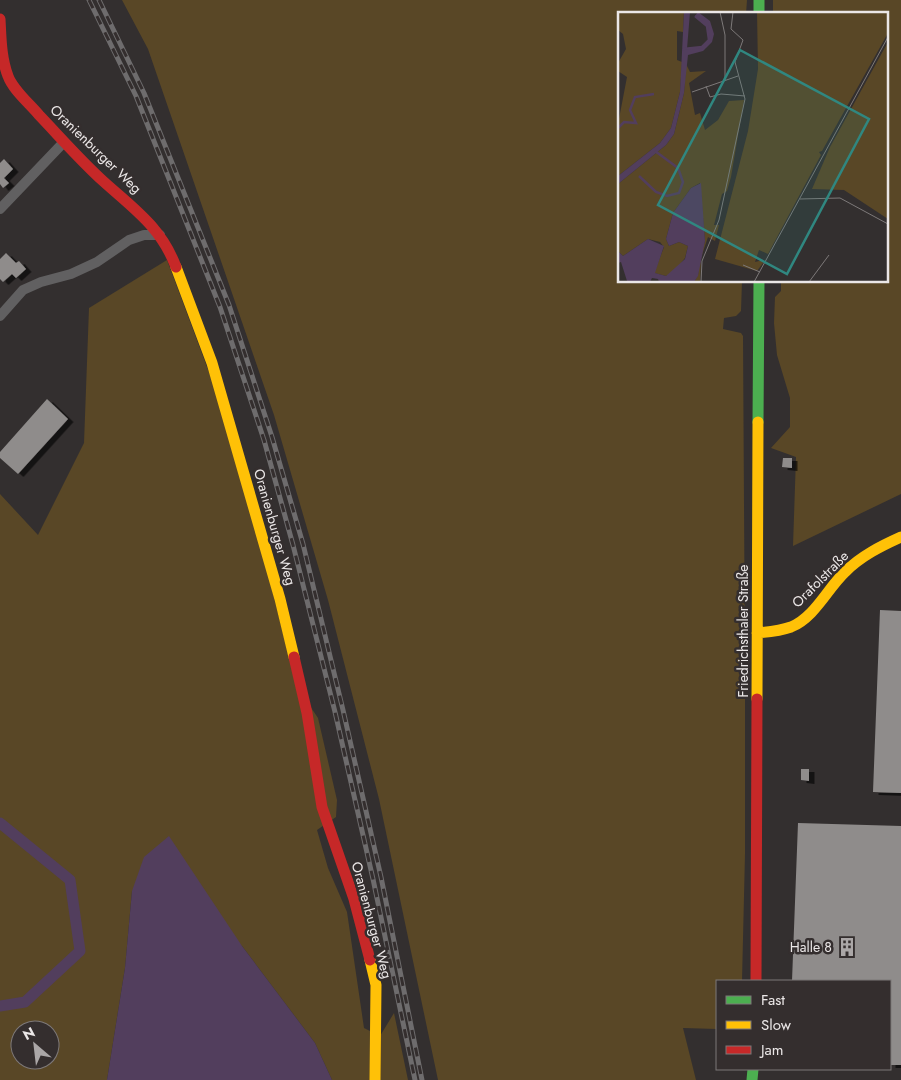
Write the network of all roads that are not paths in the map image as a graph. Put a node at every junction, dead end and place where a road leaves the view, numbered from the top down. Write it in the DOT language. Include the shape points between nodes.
graph roads {
  1 [pos="0,19"];
  2 [pos="1,47"];
  3 [pos="64,142"];
  4 [pos="1,207"];
  5 [pos="160,234"];
  6 [pos="759,282"];
  7 [pos="0,316"];
  8 [pos="901,537"];
  9 [pos="757,633"];
  10 [pos="756,980"];
  11 [pos="375,1080"];
  1 -- 2 [label="street, Oranienburger Weg"];
  2 -- 3 [label="street, Oranienburger Weg" via="8,77"];
  3 -- 4 [label="street"];
  3 -- 5 [label="street, Oranienburger Weg" via="146,217"];
  5 -- 7 [label="street" via="129,240 97,262 23,290"];
  5 -- 11 [label="street, Oranienburger Weg" via="170,251 212,363 280,599 307,714 322,807 354,899 376,985"];
  6 -- 9 [label="street, Friedrichsthaler Straße"];
  8 -- 9 [label="street, Orafolstraße" via="855,563 795,625"];
  9 -- 10 [label="street, Friedrichsthaler Straße"];
}
